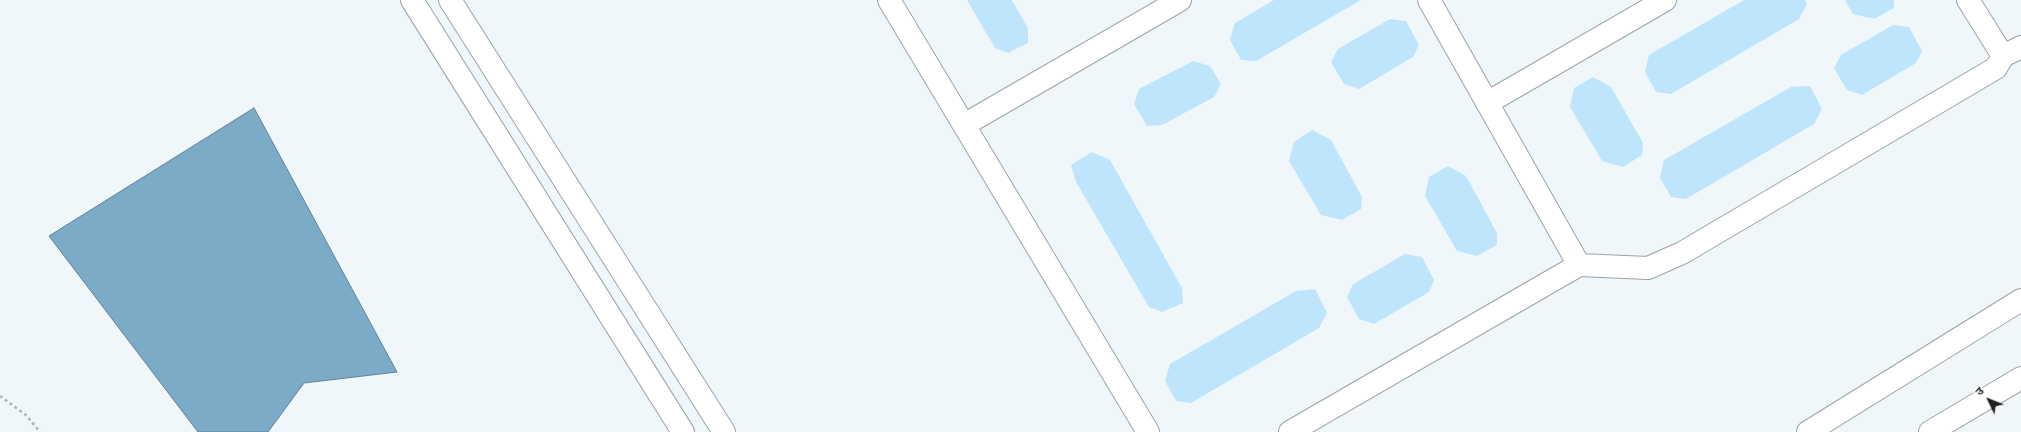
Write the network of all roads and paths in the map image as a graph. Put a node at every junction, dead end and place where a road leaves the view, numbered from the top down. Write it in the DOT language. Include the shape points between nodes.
graph roads {
  1 [pos="412,0"];
  2 [pos="450,0"];
  3 [pos="889,0"];
  4 [pos="1180,0"];
  5 [pos="1429,0"];
  6 [pos="1665,0"];
  7 [pos="1968,0"];
  8 [pos="2012,52"];
  9 [pos="1487,104"];
  10 [pos="964,125"];
  11 [pos="1579,265"];
  12 [pos="2021,300"];
  13 [pos="2021,378"];
  14 [pos="0,396"];
  15 [pos="40,432"];
  16 [pos="683,432"];
  17 [pos="724,432"];
  18 [pos="1148,432"];
  19 [pos="1290,432"];
  20 [pos="1808,432"];
  21 [pos="1930,432"];
  1 -- 16 [label="street"];
  2 -- 17 [label="street"];
  3 -- 10 [label="street"];
  4 -- 10 [label="street"];
  5 -- 9 [label="street"];
  6 -- 9 [label="street"];
  7 -- 8 [label="street"];
  8 -- 11 [label="street" via="1996,68 1682,253 1648,268"];
  9 -- 11 [label="street"];
  10 -- 18 [label="street"];
  11 -- 19 [label="street"];
  12 -- 20 [label="street"];
  13 -- 21 [label="street"];
  14 -- 15 [label="path" via="26,415"];
}
